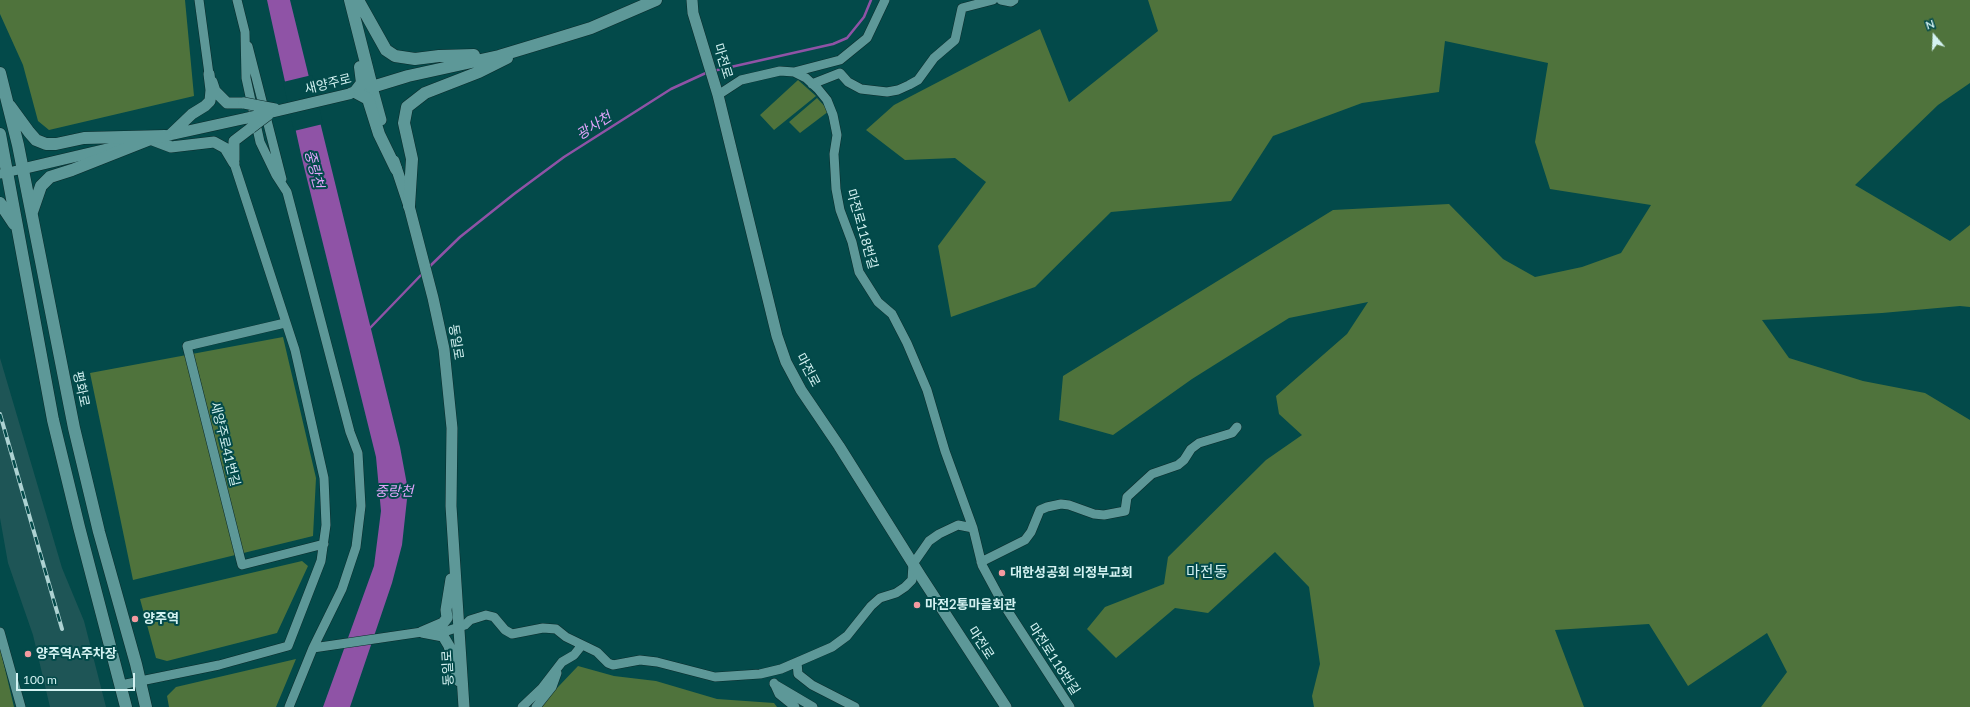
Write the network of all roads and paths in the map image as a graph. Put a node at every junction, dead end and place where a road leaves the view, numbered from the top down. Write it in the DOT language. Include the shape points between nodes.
graph roads {
  1 [pos="199,0"];
  2 [pos="237,0"];
  3 [pos="350,0"];
  4 [pos="358,0"];
  5 [pos="634,0"];
  6 [pos="656,0"];
  7 [pos="692,0"];
  8 [pos="885,0"];
  9 [pos="993,0"];
  10 [pos="1001,0"];
  11 [pos="1014,0"];
  12 [pos="352,12"];
  13 [pos="623,13"];
  14 [pos="530,47"];
  15 [pos="483,58"];
  16 [pos="794,72"];
  17 [pos="0,73"];
  18 [pos="209,74"];
  19 [pos="812,84"];
  20 [pos="372,87"];
  21 [pos="717,91"];
  22 [pos="352,93"];
  23 [pos="7,101"];
  24 [pos="276,111"];
  25 [pos="249,123"];
  26 [pos="0,134"];
  27 [pos="168,135"];
  28 [pos="149,139"];
  29 [pos="234,163"];
  30 [pos="396,168"];
  31 [pos="22,169"];
  32 [pos="4,174"];
  33 [pos="0,203"];
  34 [pos="409,206"];
  35 [pos="31,215"];
  36 [pos="18,229"];
  37 [pos="285,323"];
  38 [pos="1237,427"];
  39 [pos="974,528"];
  40 [pos="324,544"];
  41 [pos="454,552"];
  42 [pos="981,562"];
  43 [pos="913,564"];
  44 [pos="459,627"];
  45 [pos="0,632"];
  46 [pos="422,632"];
  47 [pos="582,645"];
  48 [pos="313,648"];
  49 [pos="562,662"];
  50 [pos="797,662"];
  51 [pos="769,672"];
  52 [pos="141,681"];
  53 [pos="774,684"];
  54 [pos="121,685"];
  55 [pos="463,700"];
  56 [pos="21,707"];
  57 [pos="126,707"];
  58 [pos="146,707"];
  59 [pos="289,707"];
  60 [pos="522,707"];
  61 [pos="536,707"];
  62 [pos="795,707"];
  63 [pos="813,707"];
  64 [pos="855,707"];
  65 [pos="1006,707"];
  66 [pos="1070,707"];
  1 -- 18 [label="street"];
  2 -- 48 [label="street" via="245,32 246,78 260,142 287,192 350,432 358,452 362,506 356,547 342,589"];
  3 -- 12 [label="main road, 동일로"];
  4 -- 15 [label="main road" via="386,50 394,56 415,59 475,55"];
  5 -- 13 [label="main road"];
  6 -- 13 [label="main road, 새양주로"];
  7 -- 21 [label="street, 마전로"];
  8 -- 16 [label="street" via="867,38 840,60"];
  9 -- 19 [label="street" via="962,8 955,40 934,58 918,80 909,85 887,92 861,89 848,82 840,73"];
  10 -- 11 [label="street"];
  12 -- 20 [label="main road, 동일로"];
  12 -- 22 [label="main road" via="362,83"];
  13 -- 14 [label="main road, 새양주로" via="591,28"];
  14 -- 15 [label="main road, 새양주로"];
  14 -- 34 [label="main road" via="479,72 425,93 407,106 404,123 412,160"];
  15 -- 20 [label="main road, 새양주로"];
  16 -- 19 [label="street, 마전로118번길"];
  16 -- 21 [label="street" via="780,71 741,80"];
  17 -- 23 [label="main road, 평화로"];
  18 -- 24 [label="street, bridge" via="215,91 227,103 244,103"];
  18 -- 27 [label="street" via="210,101"];
  19 -- 39 [label="street, 마전로118번길" via="827,100 833,115 837,135 834,154 836,189 859,272 878,302 892,314 907,343 927,390 945,451"];
  20 -- 22 [label="street, 새양주로"];
  20 -- 30 [label="street, 동일로"];
  21 -- 43 [label="street, 마전로" via="786,362 801,390"];
  22 -- 24 [label="street, 새양주로, bridge"];
  22 -- 30 [label="main road" via="368,99 378,134"];
  23 -- 27 [label="main road" via="36,140 46,144 84,138"];
  23 -- 31 [label="main road, 평화로"];
  24 -- 25 [label="street, 새양주로, bridge"];
  25 -- 27 [label="street, 새양주로"];
  25 -- 29 [label="street" via="234,141"];
  26 -- 32 [label="main road"];
  27 -- 28 [label="street, 새양주로"];
  28 -- 29 [label="street" via="171,147 214,142 225,148"];
  28 -- 31 [label="street, 새양주로"];
  28 -- 35 [label="main road" via="50,177 41,186"];
  29 -- 37 [label="street"];
  30 -- 34 [label="street, 동일로"];
  31 -- 32 [label="street, 새양주로"];
  31 -- 35 [label="main road, 평화로"];
  32 -- 36 [label="main road"];
  33 -- 36 [label="main road"];
  34 -- 41 [label="street, 동일로" via="444,349 452,428 451,506"];
  35 -- 52 [label="main road, 평화로" via="76,436 99,532"];
  36 -- 54 [label="main road" via="53,420"];
  37 -- 40 [label="street" via="294,350 324,478"];
  37 -- 40 [label="street, 새양주로41번길" via="186,346 242,565"];
  38 -- 42 [label="street" via="1235,432 1199,444 1178,465 1152,474 1127,496 1125,511 1104,515 1069,505 1047,507 1040,510 1025,540"];
  39 -- 42 [label="street, 마전로118번길"];
  39 -- 43 [label="street" via="958,525 939,534 929,541"];
  40 -- 52 [label="street" via="313,584 288,646 219,665"];
  41 -- 44 [label="street, 동일로"];
  41 -- 46 [label="street" via="447,618 443,623"];
  42 -- 66 [label="street, 마전로118번길" via="1002,602"];
  43 -- 50 [label="street" via="912,580 900,590 880,598 847,636"];
  43 -- 65 [label="street, 마전로"];
  44 -- 46 [label="street" via="447,631"];
  44 -- 47 [label="street" via="486,615 494,618 512,634 543,628 556,629"];
  44 -- 55 [label="street, 동일로"];
  45 -- 56 [label="street"];
  46 -- 48 [label="street"];
  46 -- 55 [label="street" via="442,636 449,646"];
  47 -- 49 [label="street"];
  47 -- 51 [label="street" via="613,665 640,660 715,677"];
  48 -- 59 [label="street"];
  49 -- 60 [label="street" via="542,688"];
  49 -- 61 [label="street" via="552,687"];
  50 -- 51 [label="street"];
  50 -- 64 [label="street" via="798,674"];
  51 -- 53 [label="street"];
  52 -- 54 [label="street"];
  52 -- 58 [label="main road, 평화로"];
  53 -- 62 [label="street" via="779,694"];
  53 -- 63 [label="street"];
  54 -- 57 [label="main road"];
}
